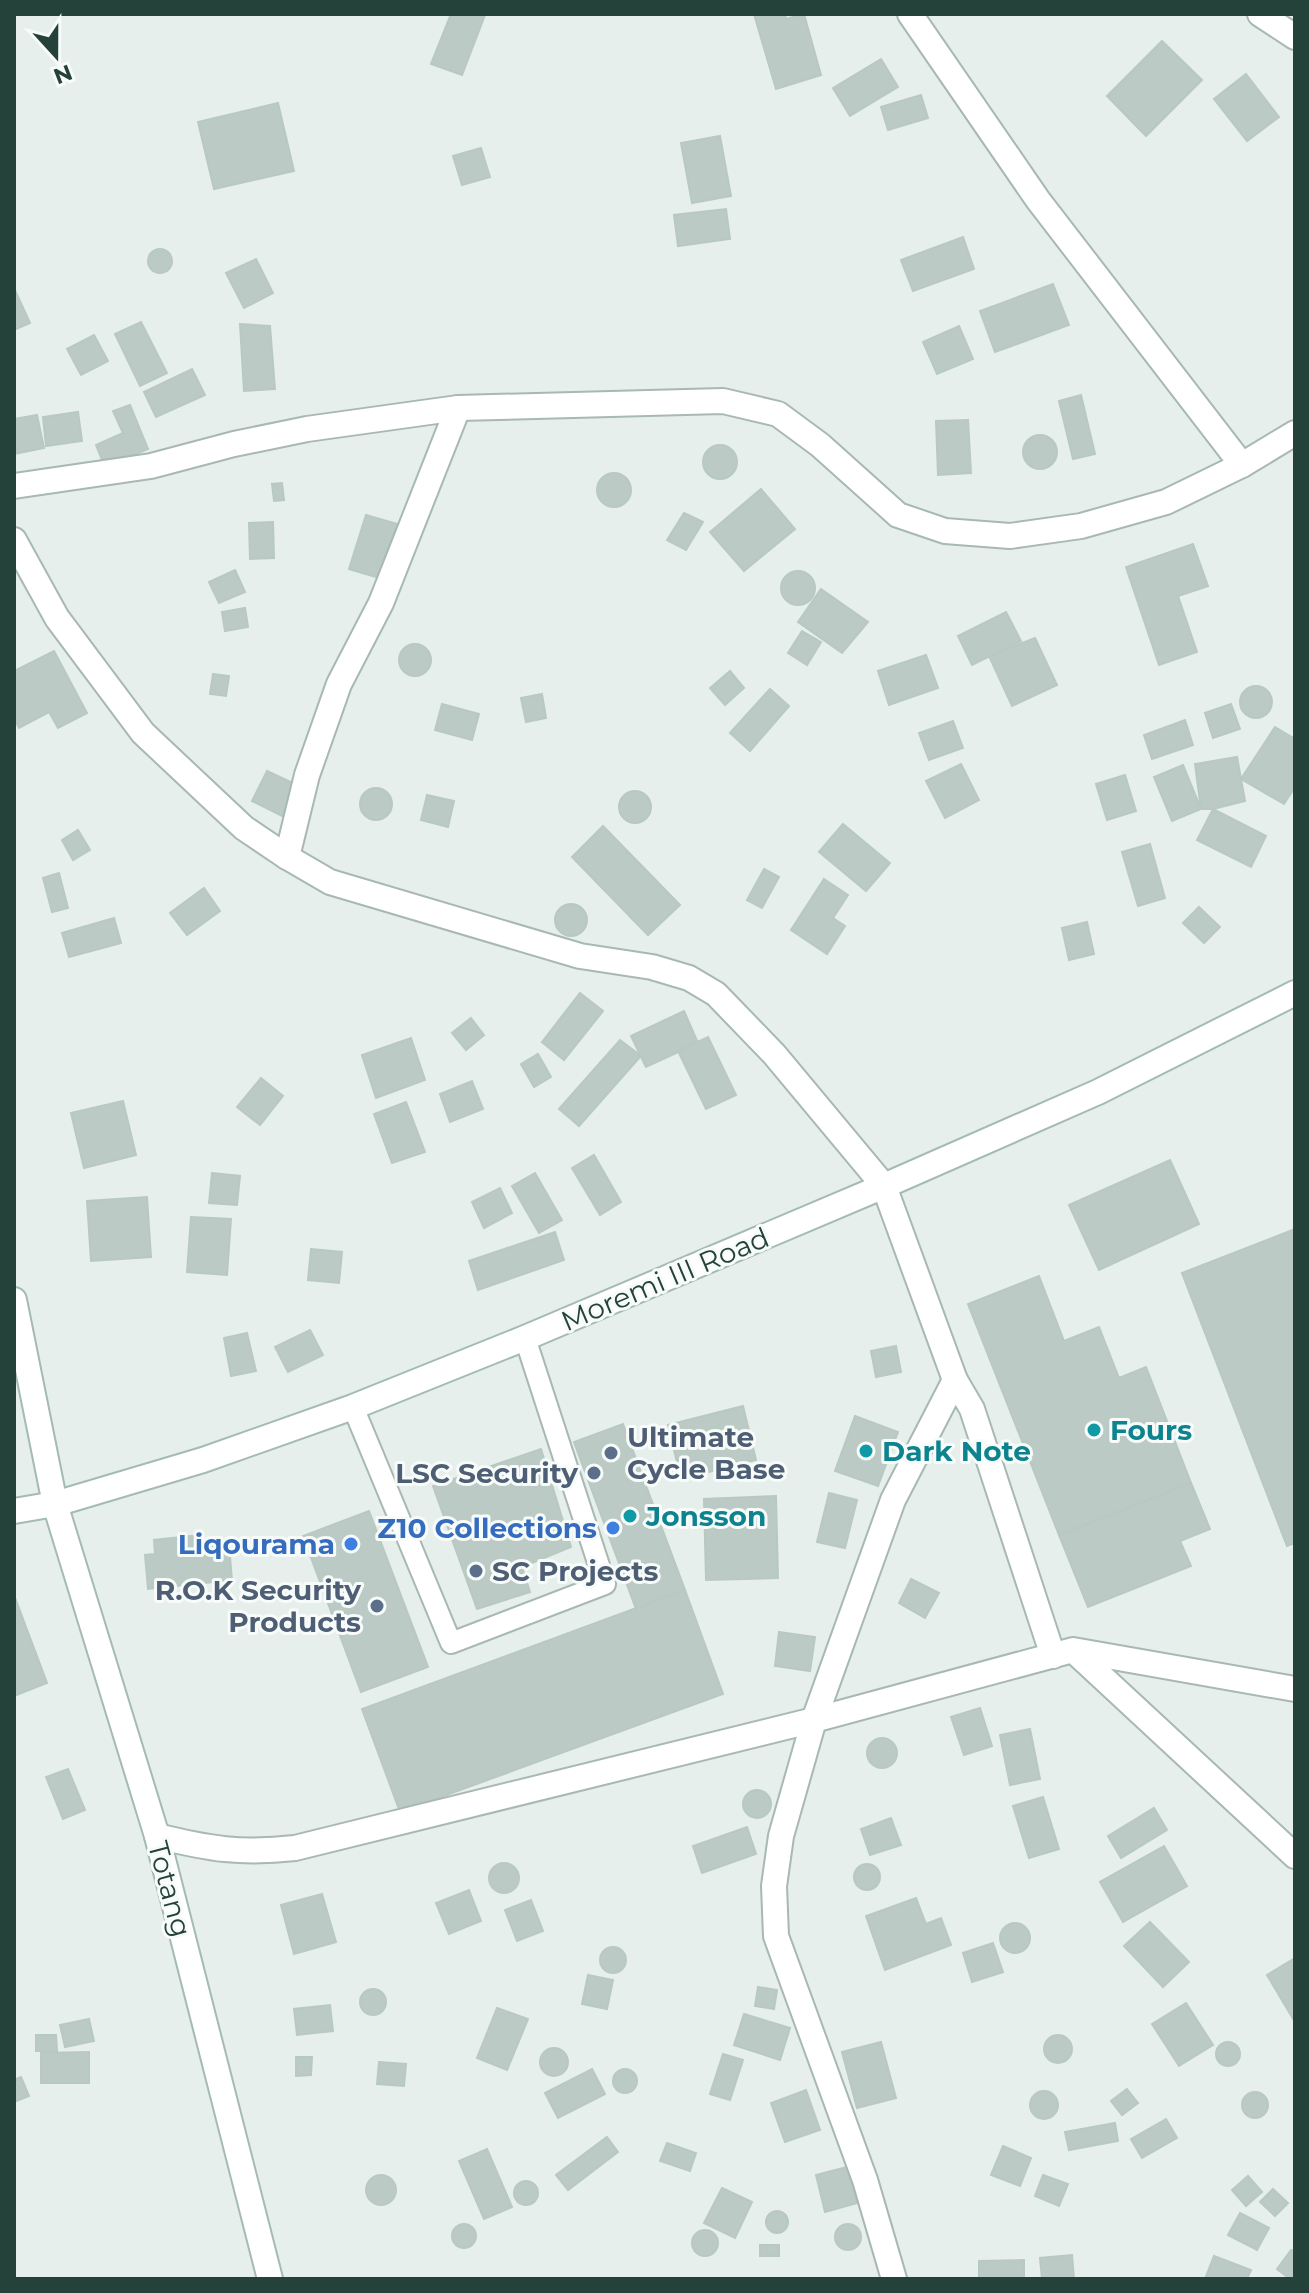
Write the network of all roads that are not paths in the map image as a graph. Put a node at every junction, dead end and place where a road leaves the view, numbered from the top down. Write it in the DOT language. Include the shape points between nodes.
graph roads {
  1 [pos="910,14"];
  2 [pos="1260,14"];
  3 [pos="1295,37"];
  4 [pos="458,408"];
  5 [pos="1295,433"];
  6 [pos="1242,465"];
  7 [pos="14,486"];
  8 [pos="14,540"];
  9 [pos="287,857"];
  10 [pos="1295,993"];
  11 [pos="884,1186"];
  12 [pos="14,1300"];
  13 [pos="525,1338"];
  14 [pos="955,1380"];
  15 [pos="353,1407"];
  16 [pos="55,1504"];
  17 [pos="14,1511"];
  18 [pos="1063,1653"];
  19 [pos="1295,1689"];
  20 [pos="814,1720"];
  21 [pos="157,1836"];
  22 [pos="1295,1856"];
  23 [pos="270,2279"];
  24 [pos="894,2279"];
  1 -- 6 [label="street" via="1038,200"];
  2 -- 3 [label="street"];
  4 -- 6 [label="street" via="723,401 778,414 898,515 945,531 1010,536 1081,526 1166,502"];
  4 -- 7 [label="street" via="307,429 151,466"];
  4 -- 9 [label="street" via="381,603 339,684 307,775"];
  5 -- 6 [label="street"];
  8 -- 9 [label="street" via="57,618 143,733 244,828"];
  9 -- 11 [label="street" via="330,882 477,927 580,956 689,978 716,994 774,1054"];
  10 -- 11 [label="street, Moremi III Road" via="1098,1092"];
  11 -- 13 [label="street, Moremi III Road"];
  11 -- 14 [label="street"];
  12 -- 16 [label="street, Totang"];
  13 -- 15 [label="street, Moremi III Road"];
  13 -- 15 [label="lane" via="605,1584 451,1643"];
  14 -- 18 [label="street" via="972,1409"];
  14 -- 20 [label="street" via="893,1500"];
  15 -- 16 [label="street, Moremi III Road"];
  16 -- 17 [label="street, Moremi III Road"];
  16 -- 21 [label="street, Totang"];
  18 -- 19 [label="street"];
  18 -- 20 [label="street"];
  18 -- 22 [label="street"];
  20 -- 21 [label="street" via="295,1848 217,1850"];
  20 -- 24 [label="street" via="781,1836 774,1886 776,1936 865,2180"];
  21 -- 23 [label="street, Totang"];
}
